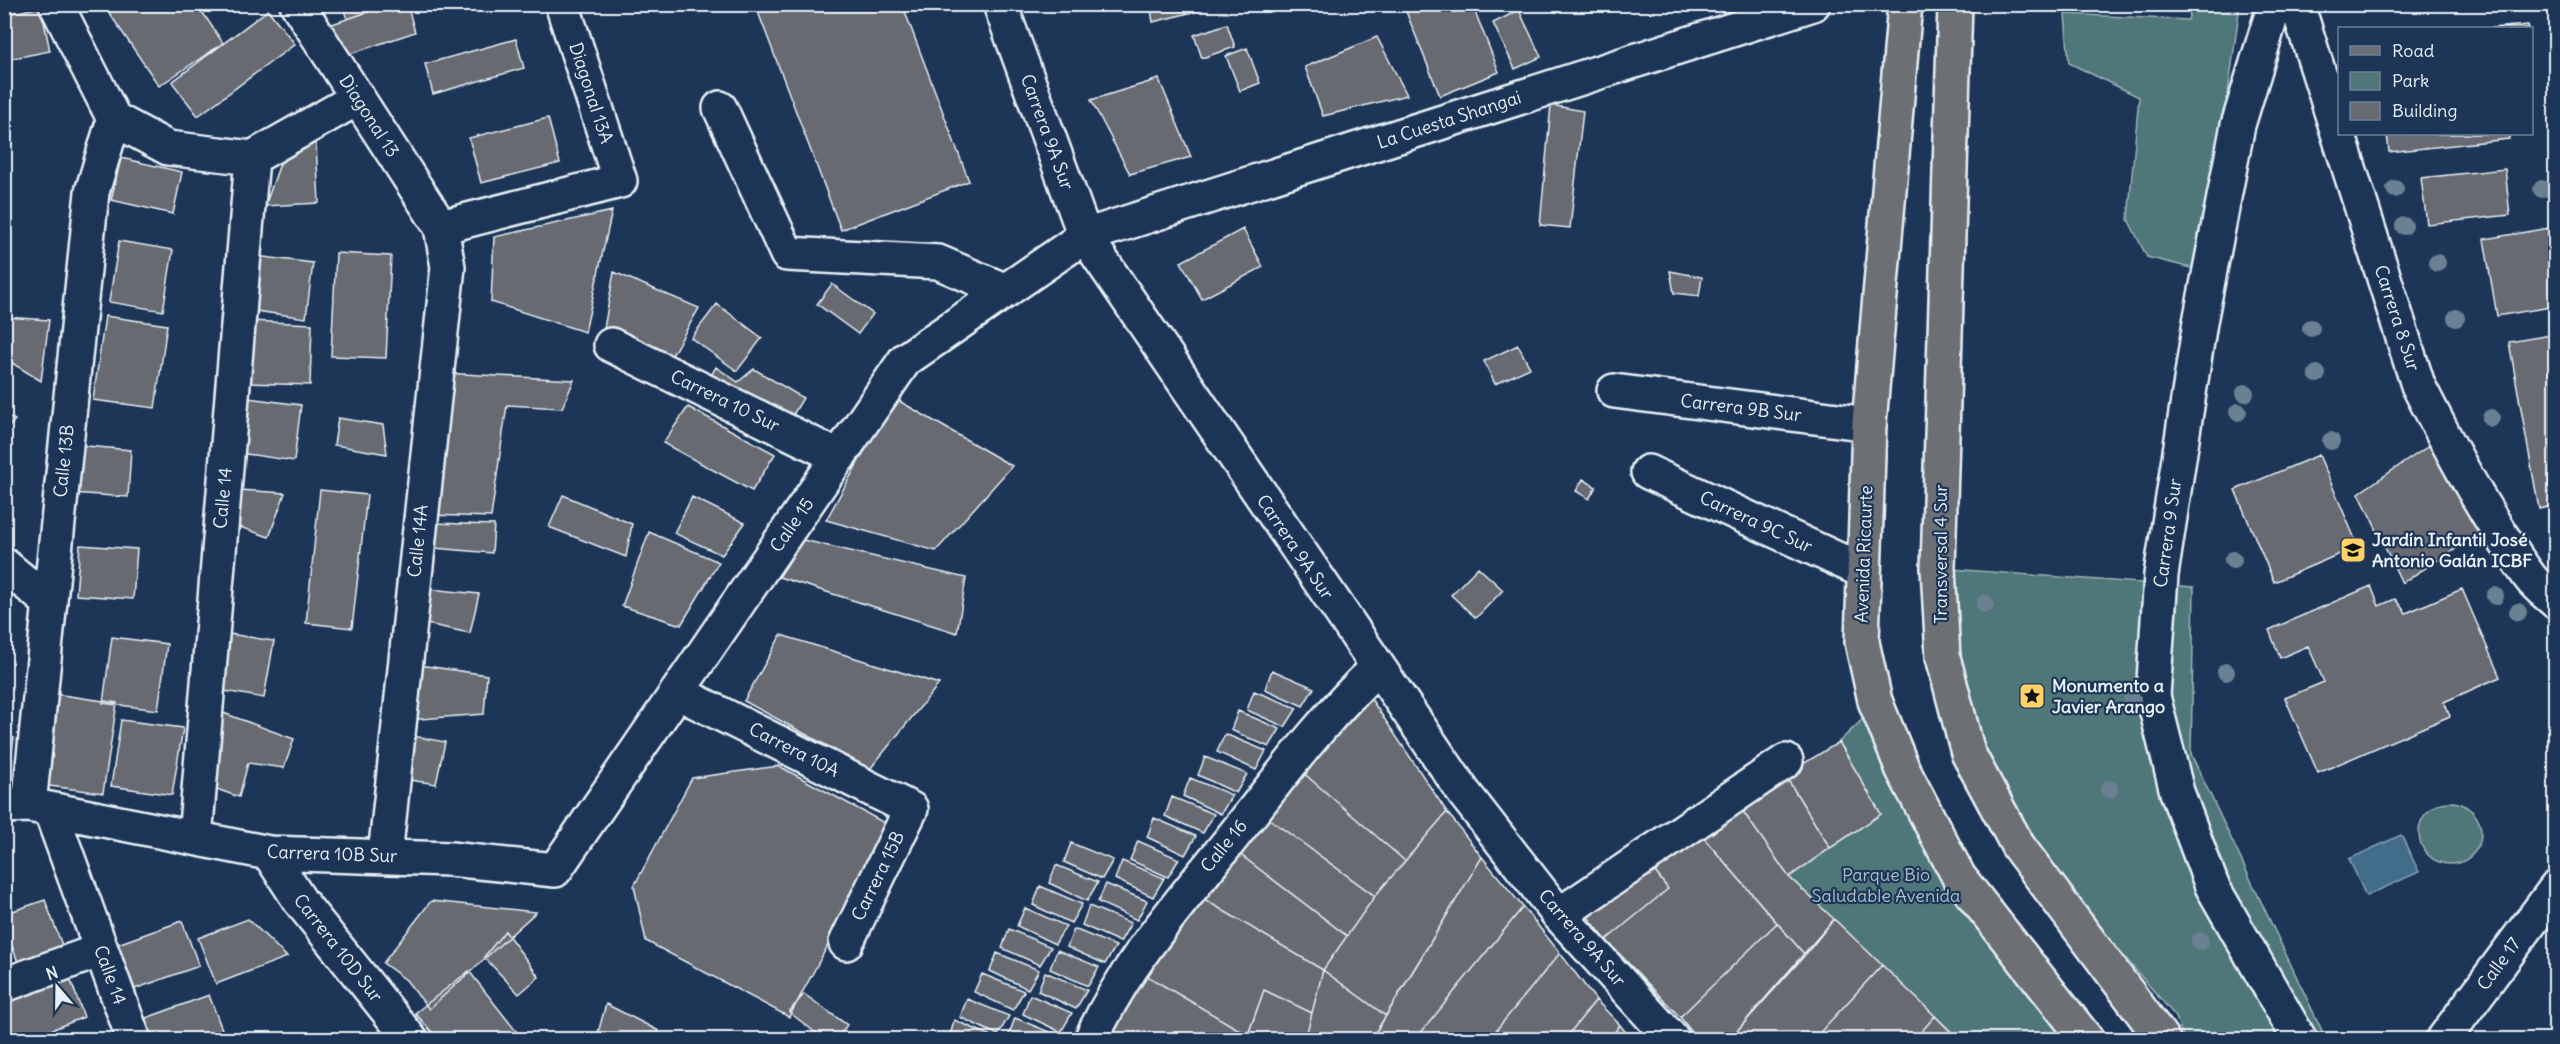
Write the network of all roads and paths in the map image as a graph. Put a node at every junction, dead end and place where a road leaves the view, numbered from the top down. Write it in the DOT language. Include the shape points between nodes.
graph roads {
  1 [pos="56,4"];
  2 [pos="297,4"];
  3 [pos="562,4"];
  4 [pos="1000,4"];
  5 [pos="1813,4"];
  6 [pos="1905,4"];
  7 [pos="1955,4"];
  8 [pos="2275,4"];
  9 [pos="2297,4"];
  10 [pos="358,98"];
  11 [pos="720,108"];
  12 [pos="114,120"];
  13 [pos="2338,133"];
  14 [pos="2339,135"];
  15 [pos="252,158"];
  16 [pos="441,227"];
  17 [pos="1085,236"];
  18 [pos="1006,291"];
  19 [pos="611,345"];
  20 [pos="1614,391"];
  21 [pos="1869,424"];
  22 [pos="839,457"];
  23 [pos="1648,472"];
  24 [pos="4,565"];
  25 [pos="1863,572"];
  26 [pos="2556,602"];
  27 [pos="50,603"];
  28 [pos="1377,668"];
  29 [pos="677,692"];
  30 [pos="1786,761"];
  31 [pos="28,807"];
  32 [pos="911,809"];
  33 [pos="195,838"];
  34 [pos="269,853"];
  35 [pos="385,856"];
  36 [pos="555,870"];
  37 [pos="2556,888"];
  38 [pos="1559,915"];
  39 [pos="846,943"];
  40 [pos="101,950"];
  41 [pos="4,985"];
  42 [pos="134,1040"];
  43 [pos="411,1040"];
  44 [pos="1091,1040"];
  45 [pos="1673,1040"];
  46 [pos="2087,1040"];
  47 [pos="2163,1040"];
  48 [pos="2300,1040"];
  49 [pos="2443,1040"];
  1 -- 12 [label="street"];
  2 -- 10 [label="street, Diagonal 13"];
  3 -- 16 [label="street, Diagonal 13A" via="620,181"];
  4 -- 17 [label="street, Carrera 9A Sur"];
  5 -- 17 [label="street, La Cuesta Shangai"];
  6 -- 21 [label="main road, Avenida Ricaurte"];
  7 -- 47 [label="main road, Transversal 4 Sur" via="1938,568 1943,657 1968,753 2018,846"];
  8 -- 48 [label="street, Carrera 9 Sur" via="2238,125 2200,322 2161,575 2153,696 2177,792 2212,886"];
  9 -- 13 [label="street, Carrera 8 Sur"];
  10 -- 15 [label="street"];
  10 -- 16 [label="street, Diagonal 13"];
  11 -- 18 [label="street" via="787,254 938,262"];
  12 -- 15 [label="street" via="168,148"];
  12 -- 27 [label="street, Calle 13B" via="92,192"];
  14 -- 26 [label="street, Carrera 8 Sur" via="2418,385 2442,434 2530,578"];
  15 -- 33 [label="street, Calle 14"];
  16 -- 35 [label="street, Calle 14A" via="448,267"];
  17 -- 18 [label="street, Calle 15"];
  17 -- 28 [label="street, Carrera 9A Sur"];
  18 -- 22 [label="street, Calle 15" via="905,360"];
  19 -- 22 [label="street, Carrera 10 Sur"];
  20 -- 21 [label="street, Carrera 9B Sur"];
  21 -- 25 [label="main road, Avenida Ricaurte"];
  22 -- 29 [label="street, Calle 15"];
  23 -- 25 [label="street, Carrera 9C Sur"];
  24 -- 27 [label="street"];
  25 -- 46 [label="main road, Avenida Ricaurte" via="1862,642 1875,700 1903,770 1959,877"];
  27 -- 31 [label="street, Calle 13B"];
  28 -- 38 [label="street, Carrera 9A Sur" via="1464,793"];
  28 -- 44 [label="street, Calle 16" via="1341,701 1188,890 1131,967"];
  29 -- 32 [label="street, Carrera 10A"];
  29 -- 36 [label="street, Calle 15"];
  30 -- 38 [label="street"];
  31 -- 33 [label="street, Carrera 10B Sur"];
  31 -- 40 [label="street, Calle 14"];
  32 -- 39 [label="street, Carrera 15B"];
  33 -- 34 [label="street, Carrera 10B Sur"];
  34 -- 35 [label="street, Carrera 10B Sur"];
  34 -- 43 [label="street, Carrera 10D Sur" via="300,901"];
  35 -- 36 [label="street, Carrera 10B Sur"];
  37 -- 49 [label="street, Calle 17"];
  38 -- 45 [label="street, Carrera 9A Sur"];
  40 -- 41 [label="street"];
  40 -- 42 [label="street, Calle 14"];
}
